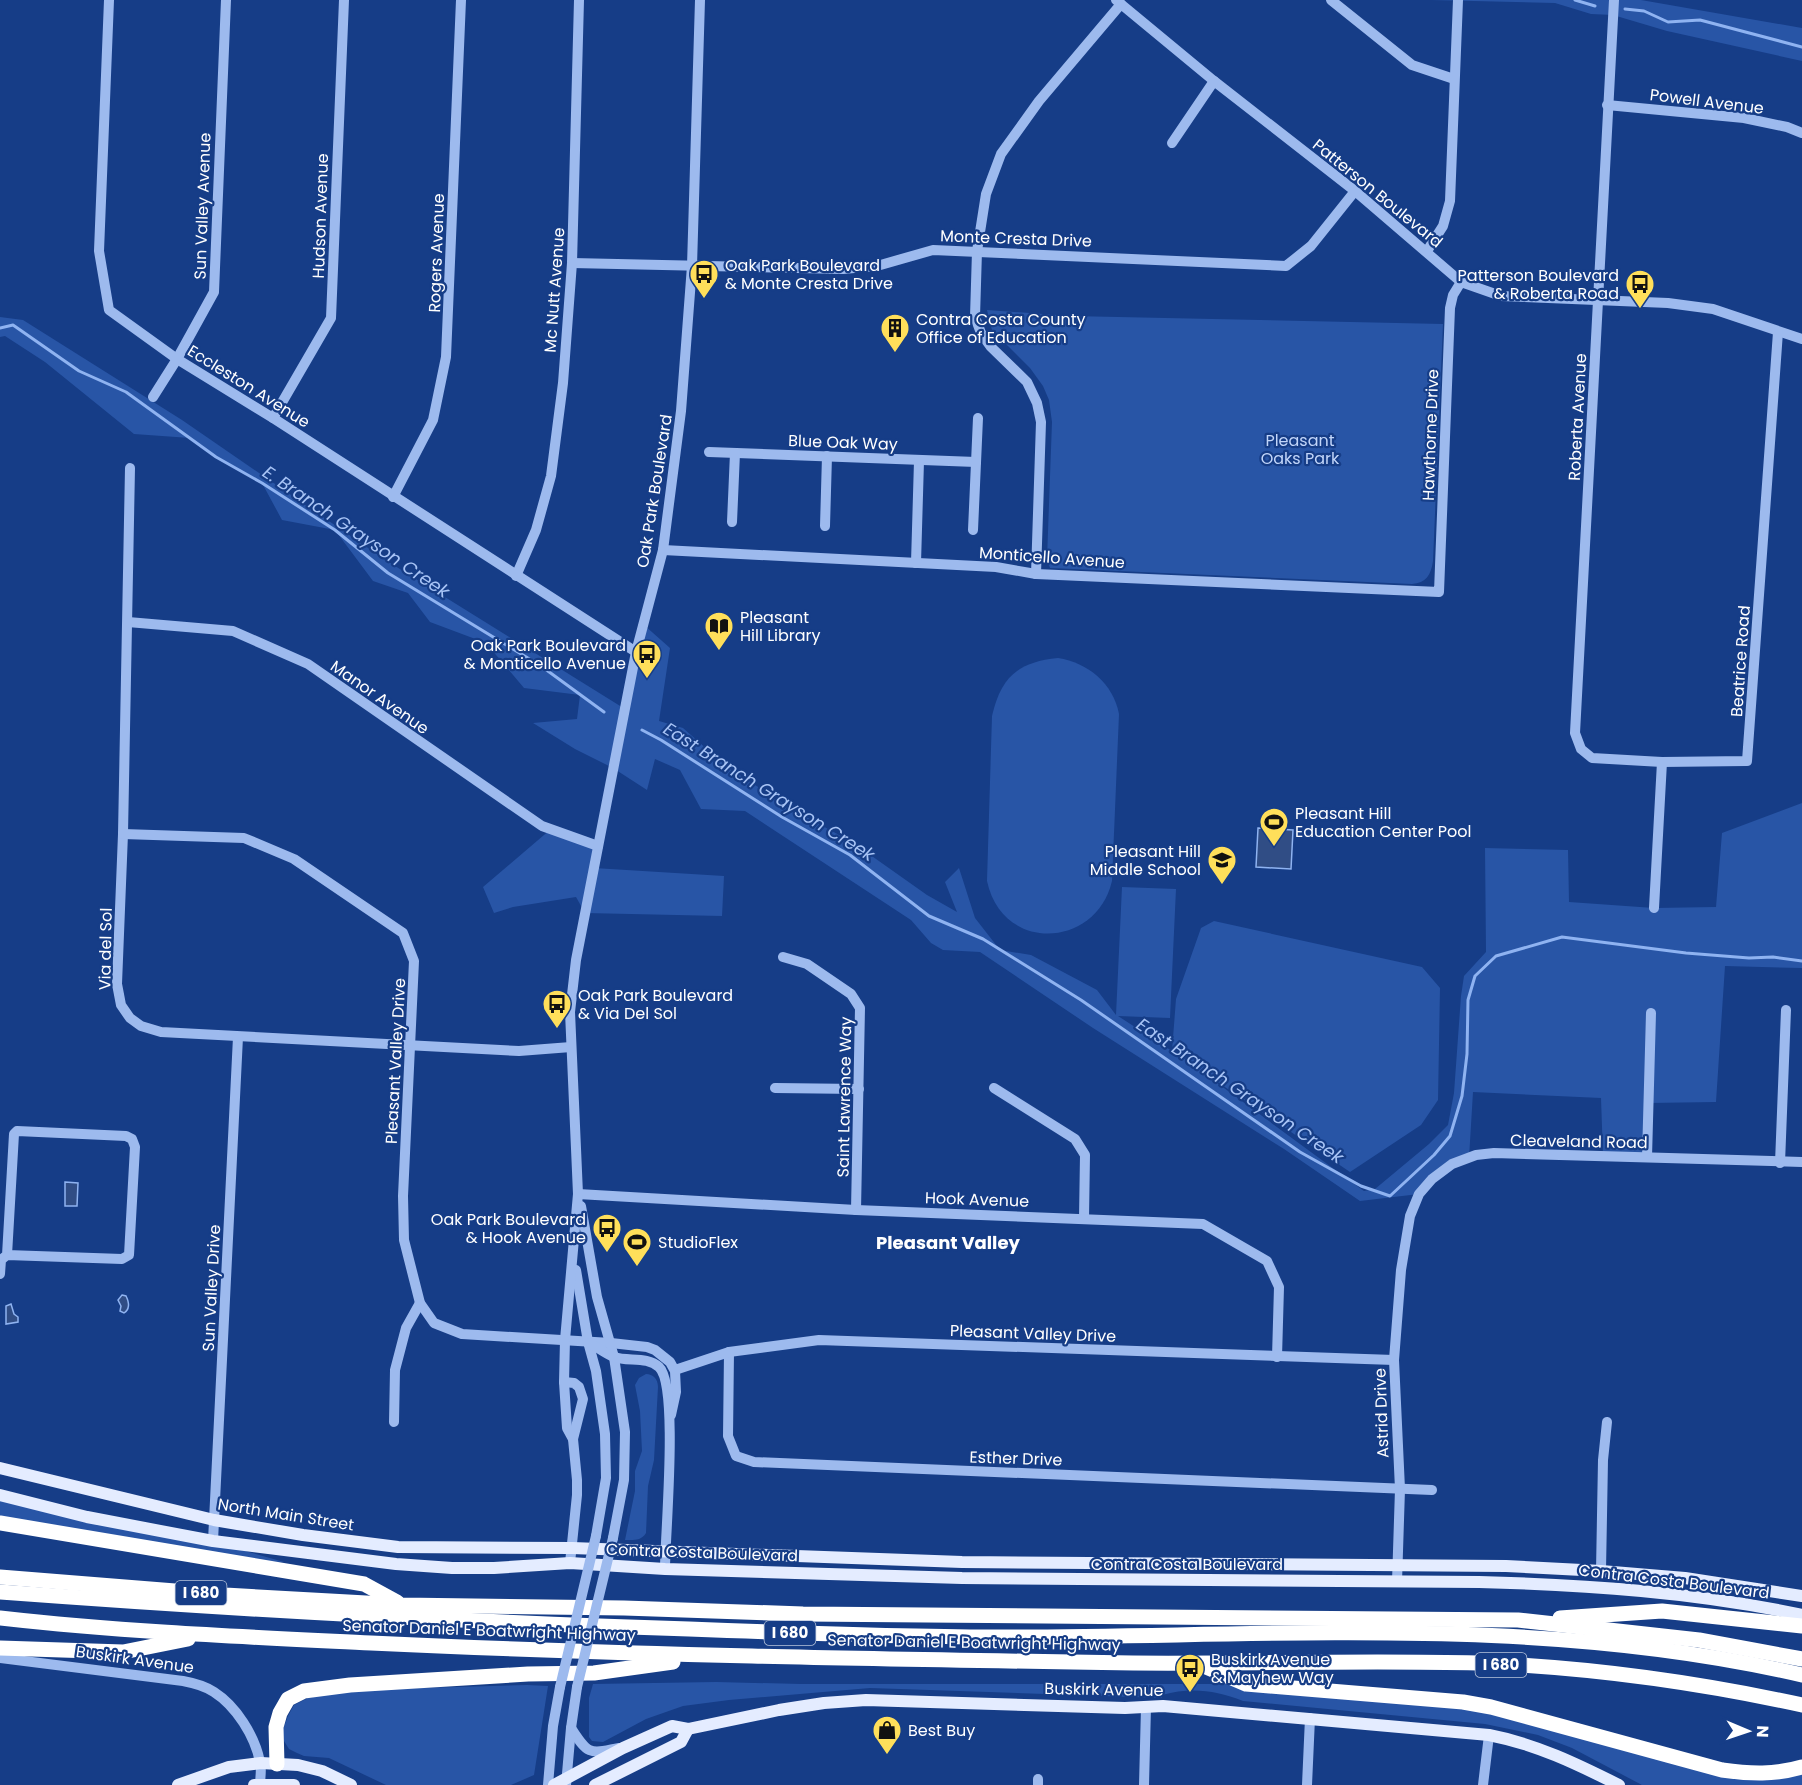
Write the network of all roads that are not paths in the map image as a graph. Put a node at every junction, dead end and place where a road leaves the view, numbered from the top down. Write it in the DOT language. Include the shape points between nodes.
graph roads {
  1 [pos="109,0"];
  2 [pos="226,0"];
  3 [pos="344,0"];
  4 [pos="461,0"];
  5 [pos="579,0"];
  6 [pos="700,0"];
  7 [pos="1331,0"];
  8 [pos="1458,0"];
  9 [pos="1614,0"];
  10 [pos="1118,2"];
  11 [pos="1454,78"];
  12 [pos="1214,81"];
  13 [pos="1607,105"];
  14 [pos="1802,133"];
  15 [pos="1172,143"];
  16 [pos="1355,191"];
  17 [pos="977,251"];
  18 [pos="1427,251"];
  19 [pos="572,263"];
  20 [pos="692,266"];
  21 [pos="1461,282"];
  22 [pos="1598,300"];
  23 [pos="1778,332"];
  24 [pos="1802,339"];
  25 [pos="177,359"];
  26 [pos="153,397"];
  27 [pos="273,418"];
  28 [pos="978,418"];
  29 [pos="709,452"];
  30 [pos="735,453"];
  31 [pos="827,456"];
  32 [pos="920,461"];
  33 [pos="976,462"];
  34 [pos="130,468"];
  35 [pos="393,496"];
  36 [pos="732,522"];
  37 [pos="825,526"];
  38 [pos="972,530"];
  39 [pos="663,550"];
  40 [pos="916,563"];
  41 [pos="1036,574"];
  42 [pos="516,576"];
  43 [pos="1439,592"];
  44 [pos="128,622"];
  45 [pos="636,652"];
  46 [pos="1662,762"];
  47 [pos="123,834"];
  48 [pos="598,846"];
  49 [pos="1654,908"];
  50 [pos="783,957"];
  51 [pos="1786,1010"];
  52 [pos="1651,1013"];
  53 [pos="238,1037"];
  54 [pos="411,1045"];
  55 [pos="571,1047"];
  56 [pos="776,1088"];
  57 [pos="994,1088"];
  58 [pos="859,1089"];
  59 [pos="1647,1157"];
  60 [pos="1802,1162"];
  61 [pos="1780,1163"];
  62 [pos="578,1194"];
  63 [pos="856,1210"];
  64 [pos="1084,1218"];
  65 [pos="1405,1243"];
  66 [pos="7,1255"];
  67 [pos="573,1255"];
  68 [pos="0,1274"];
  69 [pos="420,1304"];
  70 [pos="565,1340"];
  71 [pos="588,1342"];
  72 [pos="611,1343"];
  73 [pos="729,1352"];
  74 [pos="614,1357"];
  75 [pos="1277,1357"];
  76 [pos="1394,1360"];
  77 [pos="675,1370"];
  78 [pos="564,1382"];
  79 [pos="670,1415"];
  80 [pos="394,1422"];
  81 [pos="1607,1422"];
  82 [pos="573,1439"];
  83 [pos="0,1468"];
  84 [pos="1400,1490"];
  85 [pos="1432,1490"];
  86 [pos="0,1495"];
  87 [pos="214,1520"];
  88 [pos="0,1523"];
  89 [pos="213,1541"];
  90 [pos="572,1548"];
  91 [pos="665,1552"];
  92 [pos="570,1563"];
  93 [pos="1397,1564"];
  94 [pos="665,1569"];
  95 [pos="1601,1571"];
  96 [pos="0,1577"];
  97 [pos="1397,1582"];
  98 [pos="0,1592"];
  99 [pos="1802,1596"];
  100 [pos="402,1605"];
  101 [pos="1802,1615"];
  102 [pos="0,1618"];
  103 [pos="1518,1620"];
  104 [pos="1802,1626"];
  105 [pos="207,1635"];
  106 [pos="0,1648"];
  107 [pos="715,1657"];
  108 [pos="0,1658"];
  109 [pos="1802,1659"];
  110 [pos="1198,1664"];
  111 [pos="1802,1675"];
  112 [pos="1802,1705"];
  113 [pos="1146,1707"];
  114 [pos="1310,1718"];
  115 [pos="571,1728"];
  116 [pos="688,1729"];
  117 [pos="1489,1735"];
  118 [pos="623,1748"];
  119 [pos="261,1763"];
  120 [pos="277,1764"];
  121 [pos="1802,1767"];
  122 [pos="566,1782"];
  123 [pos="178,1785"];
  124 [pos="254,1785"];
  125 [pos="260,1785"];
  126 [pos="276,1785"];
  127 [pos="294,1785"];
  128 [pos="351,1785"];
  129 [pos="548,1785"];
  130 [pos="554,1785"];
  131 [pos="595,1785"];
  132 [pos="1144,1785"];
  133 [pos="1307,1785"];
  134 [pos="1483,1785"];
  135 [pos="1618,1785"];
  1 -- 25 [label="street, Eccleston Avenue" via="99,251 109,310"];
  2 -- 25 [label="street, Sun Valley Avenue" via="214,292"];
  3 -- 27 [label="street, Hudson Avenue" via="331,318"];
  4 -- 35 [label="street, Rogers Avenue" via="446,357 433,420"];
  5 -- 19 [label="street, Mc Nutt Avenue"];
  6 -- 20 [label="street, Oak Park Boulevard"];
  7 -- 11 [label="street" via="1412,65"];
  8 -- 11 [label="street"];
  9 -- 13 [label="street, Roberta Avenue"];
  10 -- 12 [label="street, Patterson Boulevard"];
  10 -- 17 [label="street" via="1001,154 986,194"];
  11 -- 18 [label="street" via="1450,201 1443,226"];
  12 -- 15 [label="street"];
  12 -- 16 [label="street, Patterson Boulevard"];
  13 -- 14 [label="street, Powell Avenue" via="1744,118"];
  13 -- 22 [label="street, Roberta Avenue"];
  16 -- 17 [label="street, Monte Cresta Drive" via="1311,246 1286,266"];
  16 -- 18 [label="street, Patterson Boulevard"];
  17 -- 20 [label="street, Monte Cresta Drive" via="933,250 877,266 843,269"];
  17 -- 41 [label="street" via="975,317 991,347 1027,382 1041,422"];
  18 -- 21 [label="street, Patterson Boulevard"];
  19 -- 20 [label="street, Monte Cresta Drive"];
  19 -- 42 [label="street, Mc Nutt Avenue" via="551,476 536,530"];
  20 -- 39 [label="street, Oak Park Boulevard" via="681,411"];
  21 -- 22 [label="street, Patterson Boulevard" via="1501,296"];
  21 -- 43 [label="street, Hawthorne Drive" via="1450,308"];
  22 -- 23 [label="street, Patterson Boulevard" via="1713,309"];
  22 -- 46 [label="street, Roberta Avenue" via="1575,733 1581,749 1592,758"];
  23 -- 24 [label="street, Patterson Boulevard"];
  23 -- 46 [label="street, Beatrice Road" via="1747,761"];
  25 -- 26 [label="street, Sun Valley Avenue"];
  25 -- 27 [label="street, Eccleston Avenue"];
  27 -- 35 [label="street, Eccleston Avenue"];
  28 -- 33 [label="street"];
  29 -- 30 [label="street, Blue Oak Way"];
  30 -- 31 [label="street, Blue Oak Way"];
  30 -- 36 [label="street"];
  31 -- 32 [label="street, Blue Oak Way"];
  31 -- 37 [label="street"];
  32 -- 33 [label="street, Blue Oak Way"];
  32 -- 40 [label="street"];
  33 -- 38 [label="street"];
  34 -- 44 [label="street, Via del Sol"];
  35 -- 42 [label="street, Eccleston Avenue"];
  39 -- 40 [label="street, Monticello Avenue"];
  39 -- 45 [label="street, Oak Park Boulevard"];
  40 -- 41 [label="street, Monticello Avenue" via="996,567"];
  41 -- 43 [label="street, Monticello Avenue"];
  42 -- 45 [label="street, Eccleston Avenue"];
  44 -- 47 [label="street, Via del Sol"];
  44 -- 48 [label="street, Manor Avenue" via="233,631 308,664 542,826"];
  45 -- 48 [label="street, Oak Park Boulevard"];
  46 -- 49 [label="street"];
  47 -- 53 [label="street, Via del Sol" via="117,984 124,1012 135,1023 161,1032"];
  47 -- 54 [label="street, Pleasant Valley Drive" via="244,838 294,859 403,933 414,961"];
  48 -- 55 [label="street, Oak Park Boulevard" via="571,991"];
  50 -- 58 [label="street, Saint Lawrence Way" via="807,964 851,994 860,1008"];
  51 -- 61 [label="street"];
  52 -- 59 [label="street"];
  53 -- 54 [label="street, Via del Sol"];
  53 -- 87 [label="street, Sun Valley Drive"];
  54 -- 55 [label="street, Via del Sol" via="519,1051"];
  54 -- 69 [label="street, Pleasant Valley Drive" via="404,1240"];
  55 -- 62 [label="street, Oak Park Boulevard"];
  56 -- 58 [label="street"];
  57 -- 64 [label="street" via="1074,1139 1085,1155"];
  58 -- 63 [label="street, Saint Lawrence Way"];
  59 -- 61 [label="street, Cleaveland Road"];
  59 -- 65 [label="street, Cleaveland Road" via="1494,1154 1452,1164 1419,1194"];
  60 -- 61 [label="street, Cleaveland Road"];
  62 -- 63 [label="street, Hook Avenue"];
  62 -- 67 [label="street, Oak Park Boulevard"];
  62 -- 72 [label="street, Oak Park Boulevard" via="597,1297"];
  63 -- 64 [label="street, Hook Avenue"];
  64 -- 75 [label="street, Hook Avenue" via="1203,1224 1267,1261 1279,1287"];
  65 -- 76 [label="street, Astrid Drive"];
  66 -- 66 [label="street" via="122,1259 129,1255 135,1147 132,1139 17,1131"];
  66 -- 68 [label="street"];
  67 -- 70 [label="street, Oak Park Boulevard"];
  67 -- 71 [label="street, Oak Park Boulevard"];
  69 -- 70 [label="street, Pleasant Valley Drive" via="435,1323 462,1334"];
  69 -- 80 [label="street" via="406,1328 395,1370"];
  70 -- 71 [label="street"];
  70 -- 78 [label="street, Oak Park Boulevard"];
  71 -- 72 [label="street"];
  71 -- 74 [label="street"];
  71 -- 129 [label="street, Oak Park Boulevard, bridge" via="603,1408 606,1478 560,1687"];
  72 -- 74 [label="street, Oak Park Boulevard"];
  72 -- 77 [label="street" via="655,1350"];
  73 -- 75 [label="street, Pleasant Valley Drive" via="819,1340"];
  73 -- 77 [label="street, Pleasant Valley Drive"];
  73 -- 84 [label="street, Esther Drive" via="728,1436 736,1456 754,1462"];
  74 -- 79 [label="street" via="650,1362 660,1368 666,1380"];
  74 -- 115 [label="street, Oak Park Boulevard, bridge" via="626,1457 619,1514 577,1687"];
  75 -- 76 [label="street, Pleasant Valley Drive"];
  76 -- 84 [label="street, Astrid Drive"];
  77 -- 79 [label="street" via="676,1392"];
  78 -- 82 [label="street, Oak Park Boulevard" via="567,1428"];
  78 -- 82 [label="street, Oak Park Boulevard" via="574,1383 583,1399"];
  79 -- 91 [label="street"];
  81 -- 95 [label="street"];
  82 -- 90 [label="street, Oak Park Boulevard" via="577,1495"];
  83 -- 87 [label="main road, North Main Street"];
  84 -- 85 [label="street, Esther Drive"];
  84 -- 93 [label="street, Astrid Drive"];
  86 -- 89 [label="main road, North Main Street"];
  87 -- 89 [label="street, Sun Valley Drive"];
  87 -- 90 [label="main road, North Main Street" via="398,1547"];
  88 -- 100 [label="highway" via="363,1584"];
  89 -- 92 [label="main road, North Main Street" via="452,1568"];
  90 -- 91 [label="main road, Contra Costa Boulevard"];
  90 -- 92 [label="street, Oak Park Boulevard"];
  91 -- 93 [label="main road, Contra Costa Boulevard" via="962,1562"];
  91 -- 94 [label="street"];
  92 -- 94 [label="main road, Contra Costa Boulevard"];
  93 -- 95 [label="main road, Contra Costa Boulevard"];
  93 -- 97 [label="street, Astrid Drive"];
  94 -- 97 [label="main road, Contra Costa Boulevard" via="962,1578"];
  95 -- 99 [label="main road, Contra Costa Boulevard" via="1702,1580"];
  96 -- 100 [label="highway, Senator Daniel E Boatwright Highway / I 680"];
  97 -- 101 [label="main road, Contra Costa Boulevard" via="1618,1589 1721,1600"];
  98 -- 111 [label="highway, I 680" via="353,1615 798,1633 1004,1637 1478,1635 1673,1652"];
  100 -- 103 [label="highway, Senator Daniel E Boatwright Highway / I 680" via="803,1614"];
  102 -- 105 [label="highway, Senator Daniel E Boatwright Highway / I 680"];
  103 -- 104 [label="highway" via="1662,1611"];
  103 -- 109 [label="highway, Senator Daniel E Boatwright Highway / I 680" via="1698,1640"];
  105 -- 106 [label="highway" via="123,1652"];
  105 -- 107 [label="highway, Senator Daniel E Boatwright Highway / I 680"];
  107 -- 110 [label="highway, Senator Daniel E Boatwright Highway / I 680"];
  107 -- 120 [label="highway" via="594,1673 361,1684 304,1691 288,1699 280,1713 276,1727"];
  108 -- 119 [label="street, Buskirk Avenue" via="198,1684 214,1692 241,1719"];
  110 -- 112 [label="highway, Senator Daniel E Boatwright Highway / I 680" via="1403,1662 1569,1669 1677,1682"];
  110 -- 121 [label="highway" via="1246,1684 1491,1707 1722,1770 1749,1774"];
  113 -- 114 [label="main road, Buskirk Avenue"];
  113 -- 116 [label="main road, Buskirk Avenue" via="866,1700 779,1710"];
  113 -- 132 [label="street"];
  114 -- 117 [label="main road, Buskirk Avenue"];
  114 -- 133 [label="street"];
  115 -- 118 [label="street" via="588,1750"];
  115 -- 122 [label="street, Oak Park Boulevard"];
  116 -- 118 [label="main road, Buskirk Avenue" via="672,1726"];
  116 -- 131 [label="main road" via="681,1742"];
  117 -- 134 [label="street"];
  117 -- 135 [label="main road, Buskirk Avenue" via="1565,1758"];
  118 -- 122 [label="main road, Buskirk Avenue"];
  119 -- 120 [label="main road"];
  119 -- 123 [label="main road" via="229,1767"];
  119 -- 125 [label="street, Buskirk Avenue"];
  120 -- 126 [label="main road"];
  120 -- 128 [label="main road" via="322,1771"];
  122 -- 130 [label="main road, Buskirk Avenue"];
  124 -- 125 [label="main road"];
  125 -- 126 [label="main road"];
  126 -- 127 [label="main road"];
}
